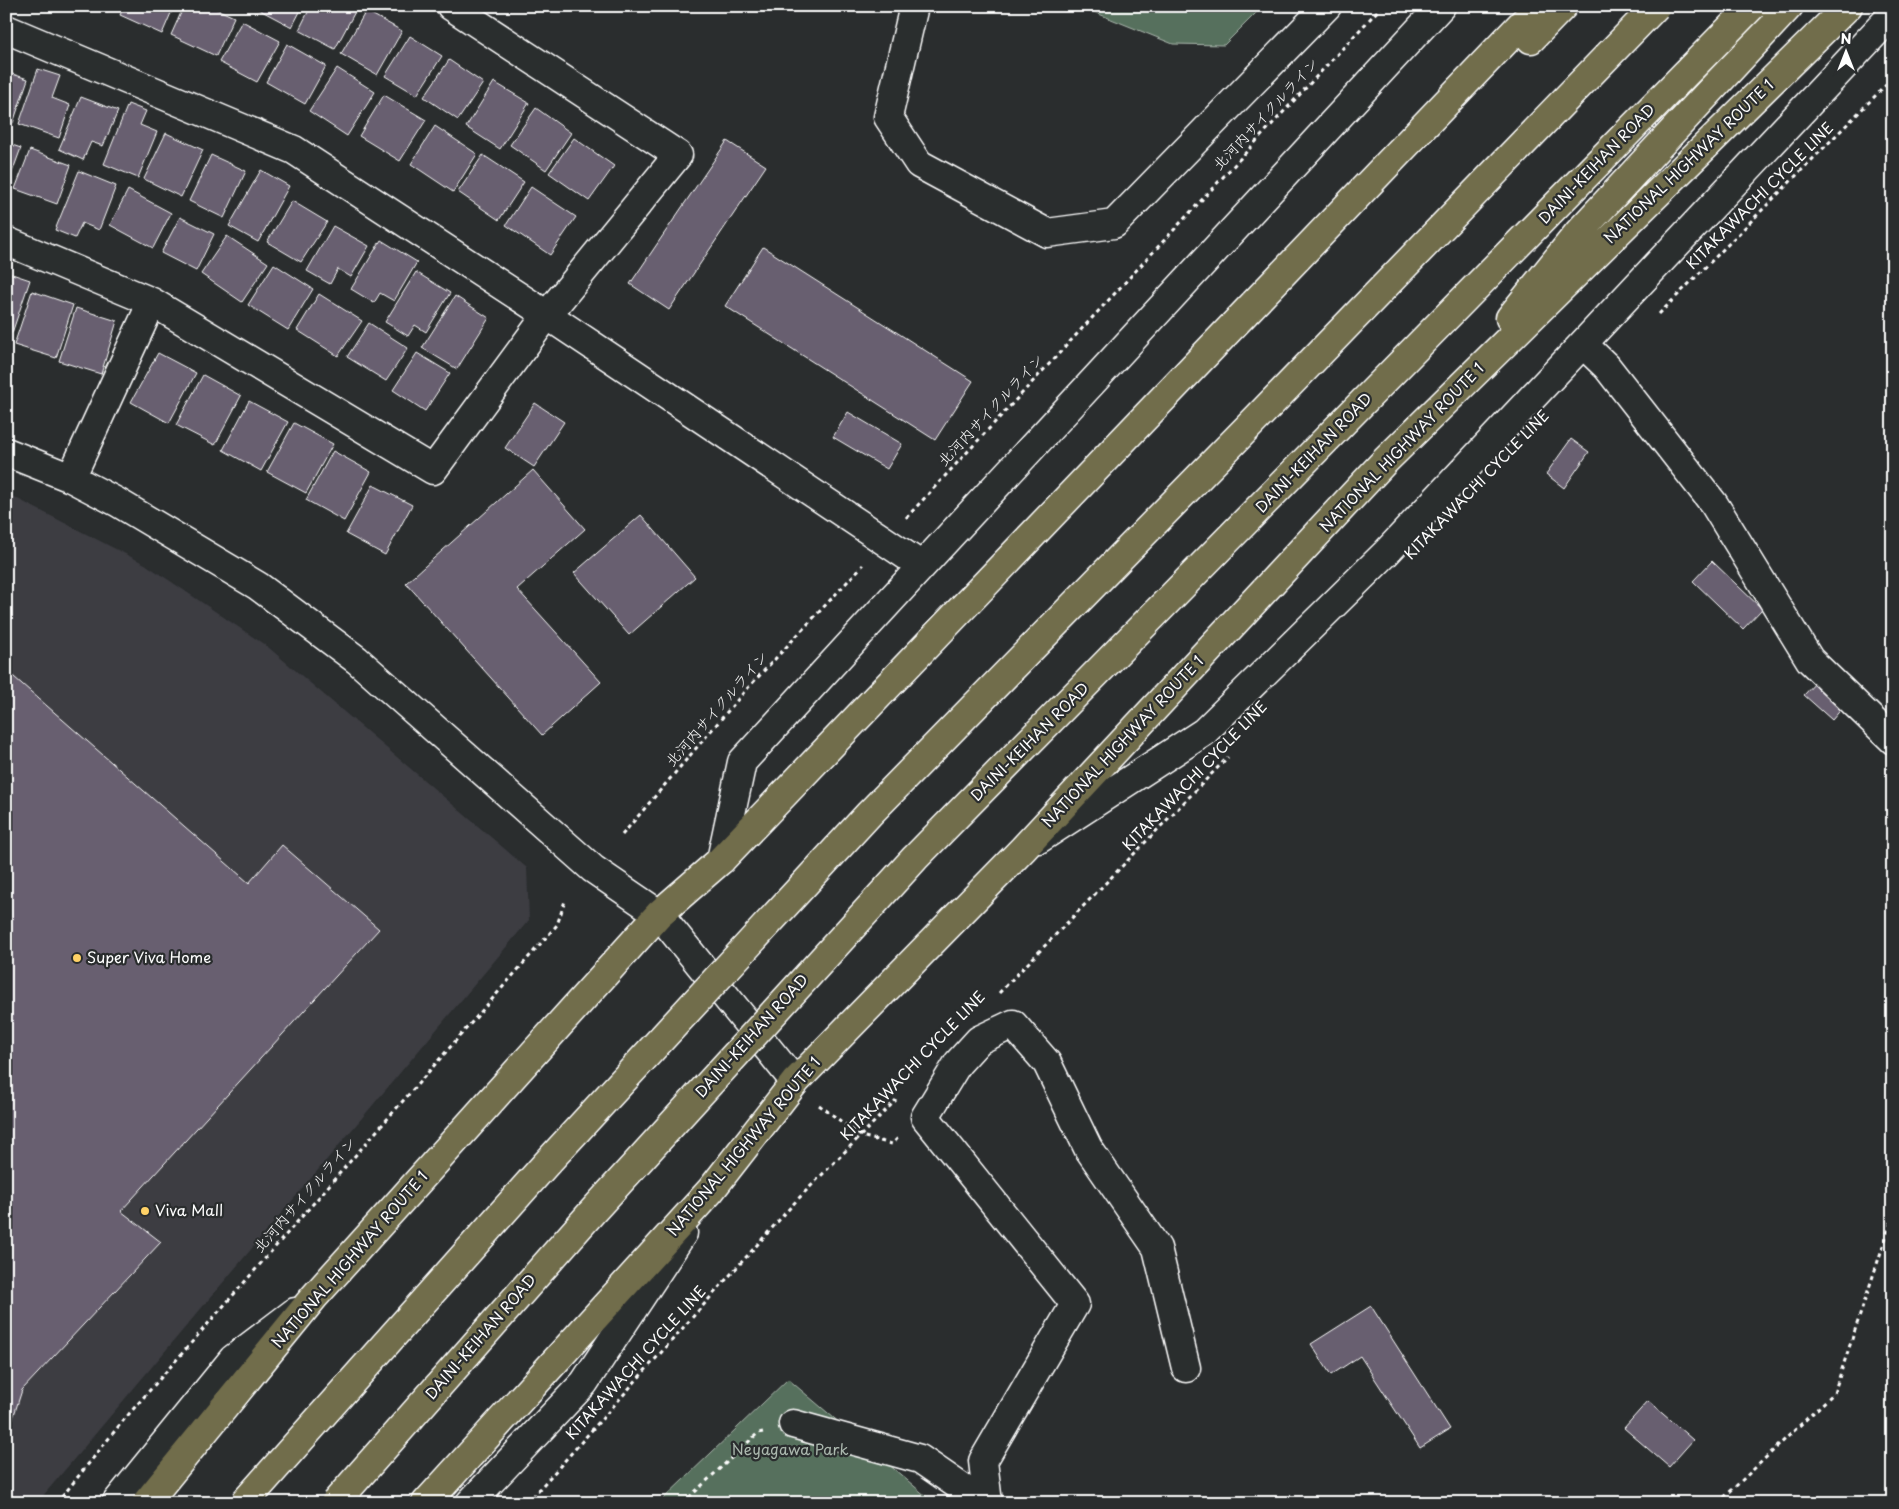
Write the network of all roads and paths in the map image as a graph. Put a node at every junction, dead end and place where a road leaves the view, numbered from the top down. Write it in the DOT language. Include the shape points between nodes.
graph roads {
  1 [pos="451,6"];
  2 [pos="914,6"];
  3 [pos="1327,6"];
  4 [pos="1382,6"];
  5 [pos="1441,6"];
  6 [pos="1539,6"];
  7 [pos="1563,6"];
  8 [pos="1656,6"];
  9 [pos="1752,6"];
  10 [pos="1789,6"];
  11 [pos="1848,6"];
  12 [pos="1893,14"];
  13 [pos="6,29"];
  14 [pos="1893,78"];
  15 [pos="6,241"];
  16 [pos="152,302"];
  17 [pos="547,315"];
  18 [pos="1655,318"];
  19 [pos="1582,344"];
  20 [pos="1430,418"];
  21 [pos="6,452"];
  22 [pos="71,478"];
  23 [pos="884,541"];
  24 [pos="1015,553"];
  25 [pos="922,566"];
  26 [pos="1893,740"];
  27 [pos="1234,751"];
  28 [pos="622,835"];
  29 [pos="1022,850"];
  30 [pos="722,860"];
  31 [pos="564,900"];
  32 [pos="659,914"];
  33 [pos="999,994"];
  34 [pos="795,1082"];
  35 [pos="903,1093"];
  36 [pos="926,1117"];
  37 [pos="861,1136"];
  38 [pos="711,1190"];
  39 [pos="1893,1216"];
  40 [pos="314,1298"];
  41 [pos="1186,1368"];
  42 [pos="793,1424"];
  43 [pos="57,1503"];
  44 [pos="116,1503"];
  45 [pos="146,1503"];
  46 [pos="244,1503"];
  47 [pos="335,1503"];
  48 [pos="426,1503"];
  49 [pos="470,1503"];
  50 [pos="527,1503"];
  51 [pos="683,1503"];
  52 [pos="986,1503"];
  53 [pos="1718,1503"];
  1 -- 17 [label="street" via="678,155"];
  2 -- 3 [label="street" via="888,117 919,164 1047,233 1114,224"];
  4 -- 23 [label="path, 北河内サイクルライン"];
  5 -- 25 [label="street"];
  6 -- 24 [label="highway, NATIONAL HIGHWAY ROUTE 1"];
  7 -- 24 [label="highway" via="1180,402"];
  8 -- 46 [label="highway, bridge" via="869,814 545,1165"];
  9 -- 47 [label="highway, DAINI-KEIHAN ROAD, bridge" via="915,858 593,1211"];
  10 -- 20 [label="highway" via="1579,232"];
  11 -- 20 [label="highway, NATIONAL HIGHWAY ROUTE 1"];
  12 -- 19 [label="street"];
  13 -- 17 [label="street" via="294,150"];
  14 -- 18 [label="path, KITAKAWACHI CYCLE LINE"];
  15 -- 16 [label="street"];
  16 -- 17 [label="street" via="433,470"];
  16 -- 22 [label="street"];
  17 -- 23 [label="street"];
  19 -- 26 [label="street" via="1606,367 1714,504 1810,660"];
  19 -- 29 [label="street" via="1385,554 1204,732"];
  20 -- 29 [label="highway, NATIONAL HIGHWAY ROUTE 1" via="1379,468"];
  21 -- 22 [label="street"];
  22 -- 32 [label="street" via="258,586 357,660 593,869"];
  23 -- 25 [label="street"];
  23 -- 28 [label="path, 北河内サイクルライン" via="746,691"];
  24 -- 30 [label="highway, NATIONAL HIGHWAY ROUTE 1"];
  25 -- 30 [label="street" via="742,762"];
  27 -- 33 [label="path, KITAKAWACHI CYCLE LINE"];
  29 -- 34 [label="highway, NATIONAL HIGHWAY ROUTE 1"];
  30 -- 32 [label="highway, NATIONAL HIGHWAY ROUTE 1"];
  31 -- 43 [label="path, 北河内サイクルライン" via="557,926 122,1422"];
  32 -- 34 [label="street"];
  32 -- 40 [label="highway, NATIONAL HIGHWAY ROUTE 1"];
  34 -- 37 [label="path" via="827,1112"];
  34 -- 38 [label="highway, NATIONAL HIGHWAY ROUTE 1"];
  35 -- 37 [label="path, KITAKAWACHI CYCLE LINE"];
  36 -- 37 [label="path" via="892,1144"];
  36 -- 41 [label="street" via="958,1063 979,1040 1013,1024 1047,1063 1088,1148 1157,1248"];
  36 -- 52 [label="street" via="1075,1304 983,1461"];
  37 -- 50 [label="path, KITAKAWACHI CYCLE LINE" via="797,1200"];
  38 -- 48 [label="highway, NATIONAL HIGHWAY ROUTE 1"];
  38 -- 49 [label="street" via="584,1383"];
  39 -- 53 [label="path" via="1834,1392"];
  40 -- 44 [label="street" via="233,1359"];
  40 -- 45 [label="highway, NATIONAL HIGHWAY ROUTE 1"];
  42 -- 51 [label="path" via="758,1433"];
  42 -- 52 [label="street" via="920,1458"];
}
